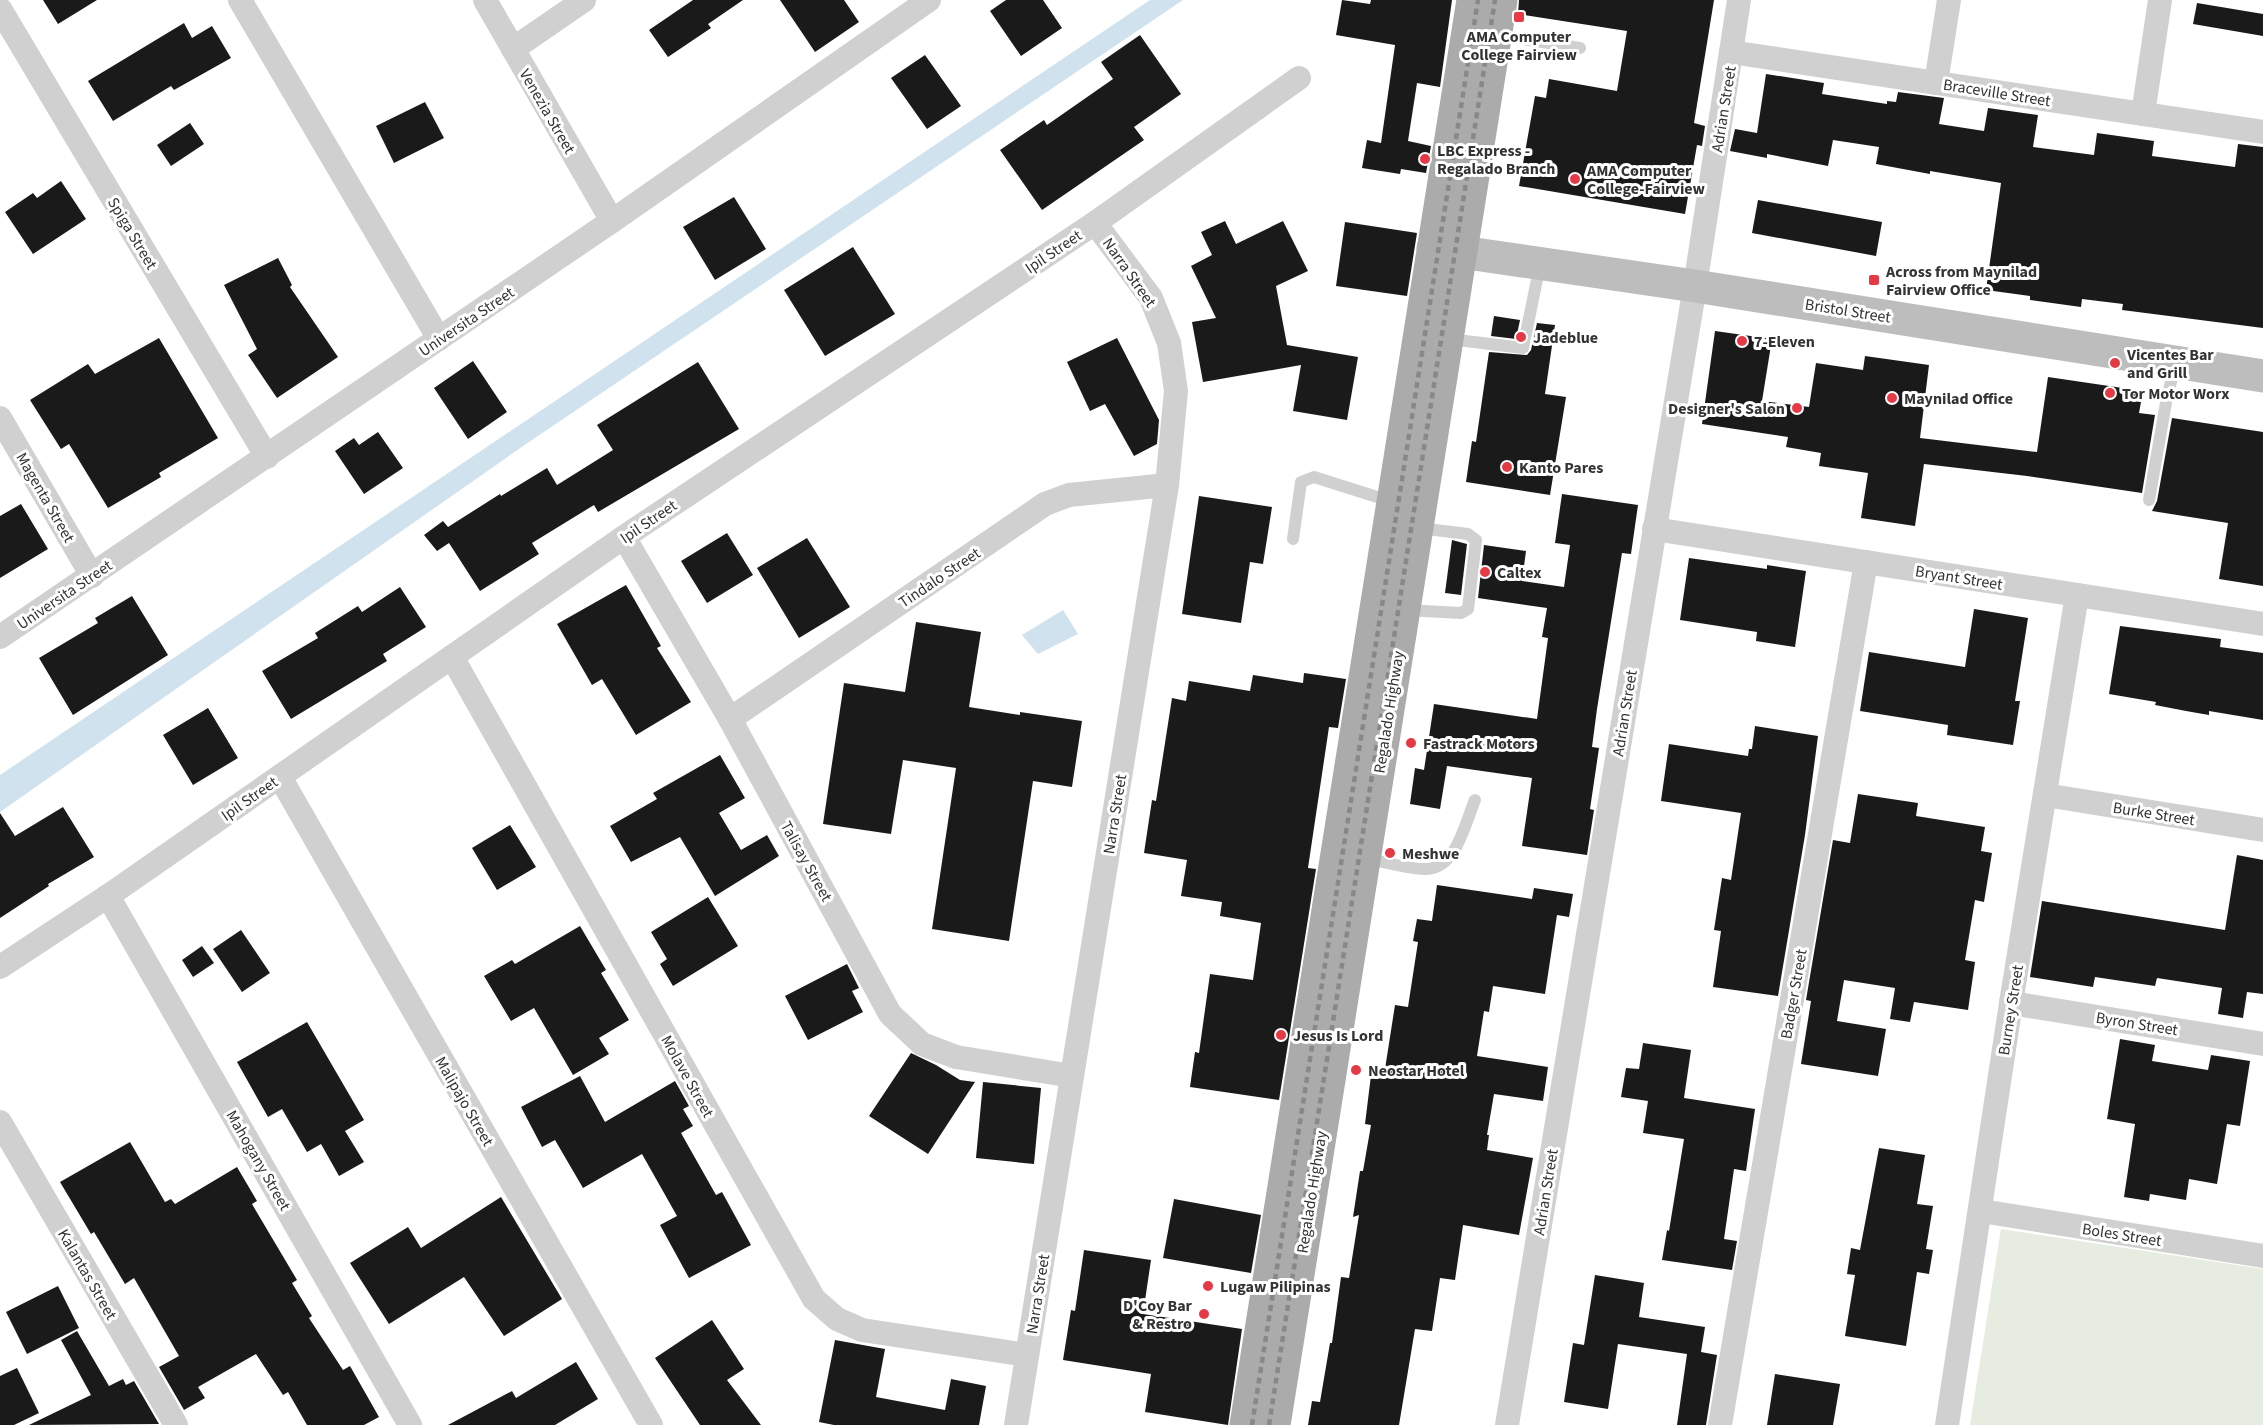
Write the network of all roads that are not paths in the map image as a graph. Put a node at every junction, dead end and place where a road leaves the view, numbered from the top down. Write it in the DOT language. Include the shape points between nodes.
graph roads {
  1 [pos="240,0"];
  2 [pos="485,0"];
  3 [pos="584,0"];
  4 [pos="929,0"];
  5 [pos="1473,0"];
  6 [pos="1501,0"];
  7 [pos="1739,0"];
  8 [pos="1948,0"];
  9 [pos="2160,0"];
  10 [pos="0,9"];
  11 [pos="1496,34"];
  12 [pos="1581,48"];
  13 [pos="513,49"];
  14 [pos="1731,52"];
  15 [pos="1299,78"];
  16 [pos="1936,83"];
  17 [pos="2143,114"];
  18 [pos="2263,132"];
  19 [pos="612,221"];
  20 [pos="1095,223"];
  21 [pos="1447,250"];
  22 [pos="1540,264"];
  23 [pos="1695,286"];
  24 [pos="439,339"];
  25 [pos="1447,339"];
  26 [pos="2176,362"];
  27 [pos="2263,376"];
  28 [pos="0,418"];
  29 [pos="267,457"];
  30 [pos="1167,485"];
  31 [pos="2149,500"];
  32 [pos="1401,522"];
  33 [pos="1654,529"];
  34 [pos="624,537"];
  35 [pos="1293,539"];
  36 [pos="1866,562"];
  37 [pos="92,576"];
  38 [pos="2077,595"];
  39 [pos="1390,608"];
  40 [pos="2263,624"];
  41 [pos="0,637"];
  42 [pos="452,657"];
  43 [pos="730,719"];
  44 [pos="280,777"];
  45 [pos="2045,795"];
  46 [pos="1475,800"];
  47 [pos="2263,830"];
  48 [pos="1351,856"];
  49 [pos="108,896"];
  50 [pos="0,968"];
  51 [pos="2011,1003"];
  52 [pos="2263,1044"];
  53 [pos="1072,1076"];
  54 [pos="0,1122"];
  55 [pos="1981,1211"];
  56 [pos="2263,1256"];
  57 [pos="1027,1355"];
  58 [pos="176,1425"];
  59 [pos="410,1425"];
  60 [pos="651,1425"];
  61 [pos="1016,1425"];
  62 [pos="1246,1425"];
  63 [pos="1274,1425"];
  64 [pos="1507,1425"];
  65 [pos="1720,1425"];
  66 [pos="1947,1425"];
  1 -- 24 [label="street"];
  2 -- 13 [label="street, Venezia Street"];
  3 -- 13 [label="street"];
  4 -- 19 [label="street, Universita Street"];
  5 -- 21 [label="main road, Regalado Highway"];
  6 -- 11 [label="main road, Regalado Highway"];
  7 -- 14 [label="street, Adrian Street"];
  8 -- 16 [label="street"];
  9 -- 17 [label="street"];
  10 -- 29 [label="street, Spiga Street"];
  11 -- 12 [label="lane"];
  11 -- 21 [label="main road, Regalado Highway"];
  13 -- 19 [label="street, Venezia Street"];
  14 -- 16 [label="street, Braceville Street"];
  14 -- 23 [label="street, Adrian Street"];
  15 -- 20 [label="street, Ipil Street"];
  16 -- 17 [label="street, Braceville Street"];
  17 -- 18 [label="street, Braceville Street"];
  19 -- 24 [label="street, Universita Street"];
  20 -- 30 [label="street, Narra Street" via="1151,298 1169,343 1176,391"];
  20 -- 34 [label="street, Ipil Street"];
  21 -- 22 [label="street, Bristol Street"];
  21 -- 25 [label="main road, Regalado Highway"];
  21 -- 32 [label="main road, Regalado Highway"];
  22 -- 23 [label="street, Bristol Street"];
  22 -- 25 [label="lane" via="1523,348"];
  23 -- 26 [label="street, Bristol Street"];
  23 -- 33 [label="street, Adrian Street"];
  24 -- 29 [label="street, Universita Street"];
  25 -- 32 [label="main road, Regalado Highway"];
  26 -- 27 [label="street, Bristol Street"];
  26 -- 31 [label="lane"];
  28 -- 37 [label="street, Magenta Street"];
  29 -- 37 [label="street, Universita Street"];
  30 -- 43 [label="street, Tindalo Street" via="1069,495 1045,504"];
  30 -- 53 [label="street, Narra Street"];
  32 -- 35 [label="lane" via="1314,477 1301,482"];
  32 -- 39 [label="main road, Regalado Highway"];
  32 -- 39 [label="lane" via="1468,534 1476,540 1468,609 1461,613"];
  33 -- 36 [label="street, Bryant Street"];
  33 -- 64 [label="street, Adrian Street"];
  34 -- 42 [label="street, Ipil Street"];
  34 -- 43 [label="street, Talisay Street"];
  36 -- 38 [label="street, Bryant Street"];
  36 -- 65 [label="street, Badger Street"];
  37 -- 41 [label="street, Universita Street"];
  38 -- 40 [label="street, Bryant Street"];
  38 -- 45 [label="street, Burney Street"];
  39 -- 48 [label="main road, Regalado Highway"];
  42 -- 44 [label="street, Ipil Street"];
  42 -- 57 [label="street, Molave Street" via="814,1299 837,1319 862,1330"];
  43 -- 53 [label="street, Talisay Street" via="890,1014 922,1044 956,1057"];
  44 -- 49 [label="street, Ipil Street"];
  44 -- 60 [label="street, Malipajo Street"];
  45 -- 47 [label="street, Burke Street"];
  45 -- 51 [label="street, Burney Street"];
  46 -- 48 [label="lane" via="1455,849 1444,863 1426,869"];
  48 -- 62 [label="main road, Regalado Highway"];
  48 -- 63 [label="main road, Regalado Highway"];
  49 -- 50 [label="street, Ipil Street"];
  49 -- 59 [label="street, Mahogany Street"];
  51 -- 52 [label="street, Byron Street"];
  51 -- 55 [label="street, Burney Street"];
  53 -- 57 [label="street, Narra Street"];
  54 -- 58 [label="street, Kalantas Street"];
  55 -- 56 [label="street, Boles Street"];
  55 -- 66 [label="street, Burney Street"];
  57 -- 61 [label="street, Narra Street"];
}
